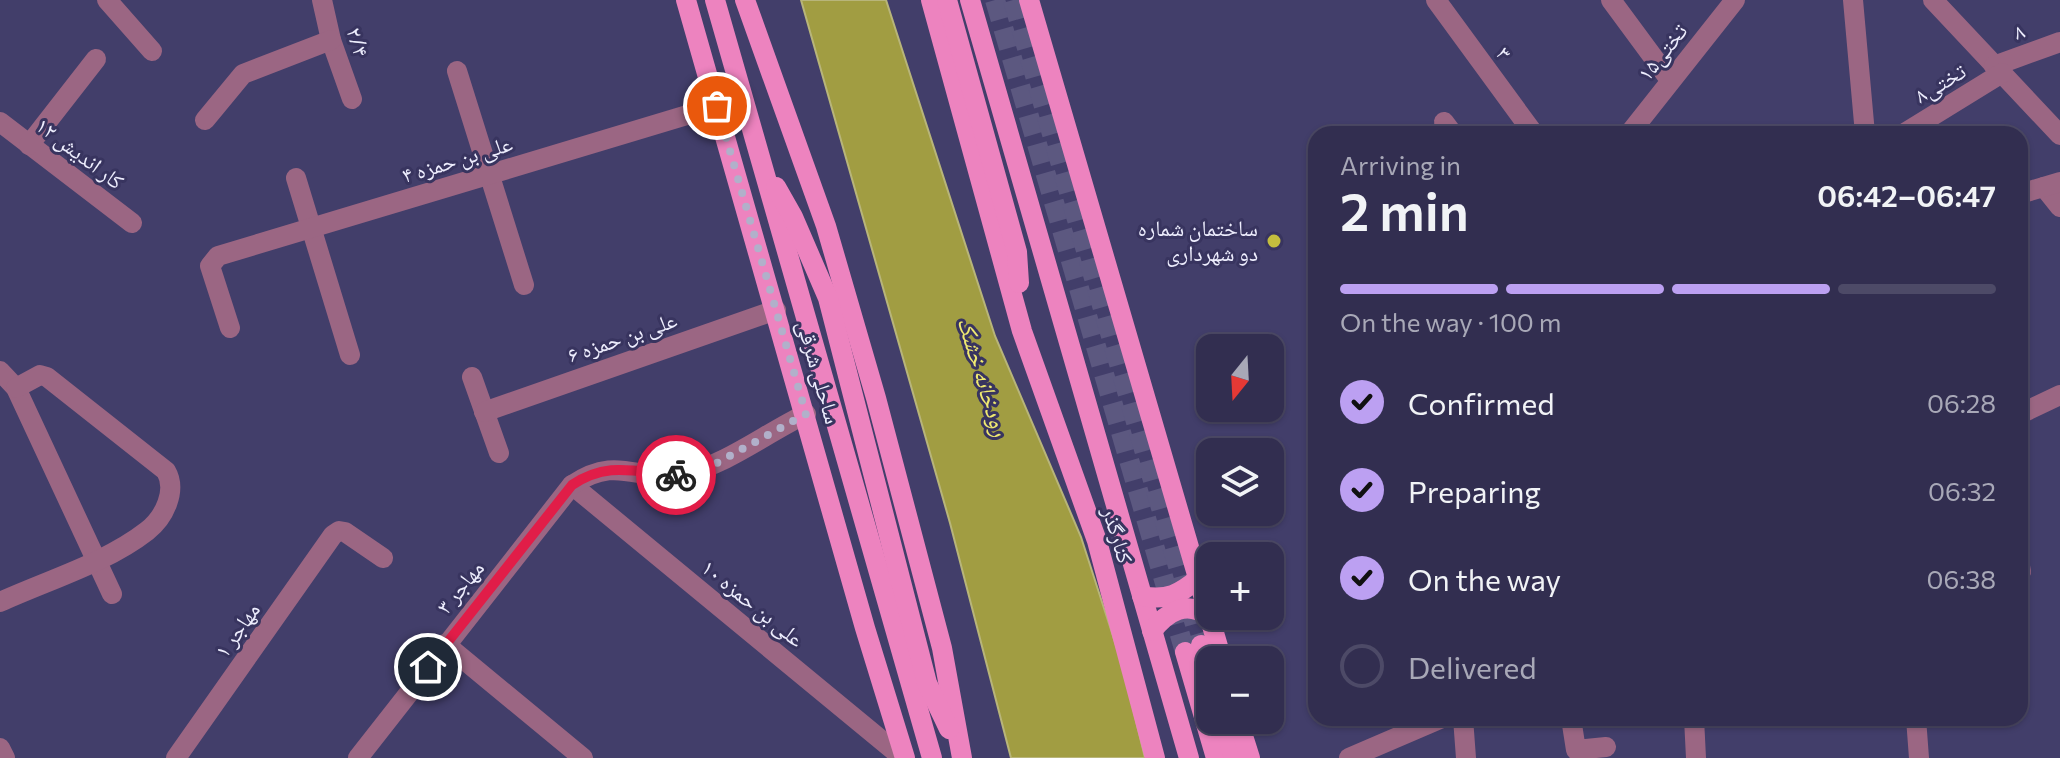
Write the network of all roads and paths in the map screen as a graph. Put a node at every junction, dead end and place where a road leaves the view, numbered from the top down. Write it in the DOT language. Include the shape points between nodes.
graph roads {
  1 [pos="107,0"];
  2 [pos="322,0"];
  3 [pos="686,0"];
  4 [pos="715,0"];
  5 [pos="745,0"];
  6 [pos="931,0"];
  7 [pos="947,0"];
  8 [pos="970,0"];
  9 [pos="1029,0"];
  10 [pos="1436,0"];
  11 [pos="1611,0"];
  12 [pos="1735,0"];
  13 [pos="1853,0"];
  14 [pos="1933,0"];
  15 [pos="331,40"];
  16 [pos="2060,42"];
  17 [pos="152,51"];
  18 [pos="96,59"];
  19 [pos="1998,70"];
  20 [pos="457,71"];
  21 [pos="1670,80"];
  22 [pos="352,99"];
  23 [pos="717,106"];
  24 [pos="205,120"];
  25 [pos="0,122"];
  26 [pos="1528,126"];
  27 [pos="1635,126"];
  28 [pos="1864,126"];
  29 [pos="1915,126"];
  30 [pos="2060,135"];
  31 [pos="29,145"];
  32 [pos="757,155"];
  33 [pos="490,175"];
  34 [pos="296,178"];
  35 [pos="2052,184"];
  36 [pos="2028,192"];
  37 [pos="2060,207"];
  38 [pos="132,223"];
  39 [pos="312,229"];
  40 [pos="524,285"];
  41 [pos="776,310"];
  42 [pos="230,328"];
  43 [pos="1022,331"];
  44 [pos="350,355"];
  45 [pos="0,371"];
  46 [pos="472,377"];
  47 [pos="16,388"];
  48 [pos="2060,395"];
  49 [pos="2028,410"];
  50 [pos="484,412"];
  51 [pos="806,414"];
  52 [pos="499,453"];
  53 [pos="572,485"];
  54 [pos="383,558"];
  55 [pos="94,559"];
  56 [pos="1196,568"];
  57 [pos="1196,580"];
  58 [pos="112,594"];
  59 [pos="1142,596"];
  60 [pos="0,602"];
  61 [pos="1196,610"];
  62 [pos="1152,631"];
  63 [pos="445,644"];
  64 [pos="1196,653"];
  65 [pos="1196,662"];
  66 [pos="1423,726"];
  67 [pos="1464,726"];
  68 [pos="1572,726"];
  69 [pos="1694,726"];
  70 [pos="1917,726"];
  71 [pos="1211,734"];
  72 [pos="1227,734"];
  73 [pos="1242,734"];
  74 [pos="1606,747"];
  75 [pos="0,748"];
  76 [pos="960,754"];
  77 [pos="5,758"];
  78 [pos="176,758"];
  79 [pos="358,758"];
  80 [pos="583,758"];
  81 [pos="904,758"];
  82 [pos="932,758"];
  83 [pos="1155,758"];
  84 [pos="1189,758"];
  85 [pos="1216,758"];
  86 [pos="1234,758"];
  87 [pos="1250,758"];
  88 [pos="1349,758"];
  89 [pos="1466,758"];
  90 [pos="1696,758"];
  91 [pos="1919,758"];
  1 -- 17 [label="street"];
  2 -- 15 [label="street, ۲/۴"];
  3 -- 23 [label="main road, ساحلی شرقی"];
  4 -- 32 [label="main road, ساحلی شرقی"];
  5 -- 76 [label="main road" via="826,226 876,398 942,648"];
  6 -- 43 [label="main road"];
  7 -- 43 [label="main road" via="1017,252"];
  8 -- 59 [label="main road"];
  9 -- 56 [label="main road"];
  10 -- 26 [label="street, ۳"];
  11 -- 21 [label="street"];
  12 -- 21 [label="street, تختی۱۵"];
  13 -- 28 [label="street"];
  14 -- 19 [label="street"];
  15 -- 22 [label="street, ۲/۴"];
  15 -- 24 [label="street" via="243,74"];
  16 -- 19 [label="street, ۸"];
  18 -- 31 [label="street"];
  19 -- 29 [label="street, تختی۸"];
  19 -- 30 [label="street"];
  20 -- 33 [label="street"];
  21 -- 27 [label="street, تختی۱۵"];
  23 -- 33 [label="street, ۴ علی بن حمزه"];
  23 -- 41 [label="main road, ساحلی شرقی"];
  25 -- 31 [label="street, ۱۲ کار اندیش"];
  31 -- 38 [label="street, ۱۲ کار اندیش"];
  32 -- 76 [label="main road" via="793,217 828,298 927,683"];
  32 -- 82 [label="main road, ساحلی شرقی"];
  33 -- 39 [label="street, ۴ علی بن حمزه"];
  33 -- 40 [label="street"];
  34 -- 39 [label="street"];
  35 -- 36 [label="street"];
  35 -- 37 [label="street"];
  39 -- 42 [label="street, ۴ علی بن حمزه" via="213,260 210,266"];
  39 -- 44 [label="street"];
  41 -- 50 [label="street, ۶ علی بن حمزه"];
  41 -- 51 [label="main road, ساحلی شرقی"];
  43 -- 83 [label="main road, کنارگذر" via="1097,541"];
  45 -- 47 [label="street"];
  46 -- 50 [label="street"];
  47 -- 55 [label="street"];
  47 -- 55 [label="street" via="40,375 47,377 166,471 173,483 172,494 149,529"];
  48 -- 49 [label="street"];
  50 -- 52 [label="street"];
  51 -- 53 [label="street" via="715,464 681,475 606,468"];
  51 -- 81 [label="main road, ساحلی شرقی"];
  53 -- 63 [label="street, ۳ مهاجر"];
  53 -- 81 [label="street, ۱۰ علی بن حمزه"];
  54 -- 78 [label="street, ۱ مهاجر" via="339,531"];
  55 -- 58 [label="street"];
  55 -- 60 [label="street"];
  57 -- 59 [label="main road" via="1163,599"];
  59 -- 62 [label="main road"];
  61 -- 62 [label="main road" via="1167,613"];
  62 -- 84 [label="main road"];
  63 -- 79 [label="street, ۳ مهاجر"];
  63 -- 80 [label="street"];
  64 -- 65 [label="main road" via="1193,648"];
  66 -- 88 [label="street"];
  67 -- 89 [label="street"];
  68 -- 74 [label="street" via="1576,750"];
  69 -- 90 [label="street"];
  70 -- 91 [label="street"];
  71 -- 85 [label="main road"];
  72 -- 86 [label="main road"];
  73 -- 87 [label="main road"];
  75 -- 77 [label="street"];
}
